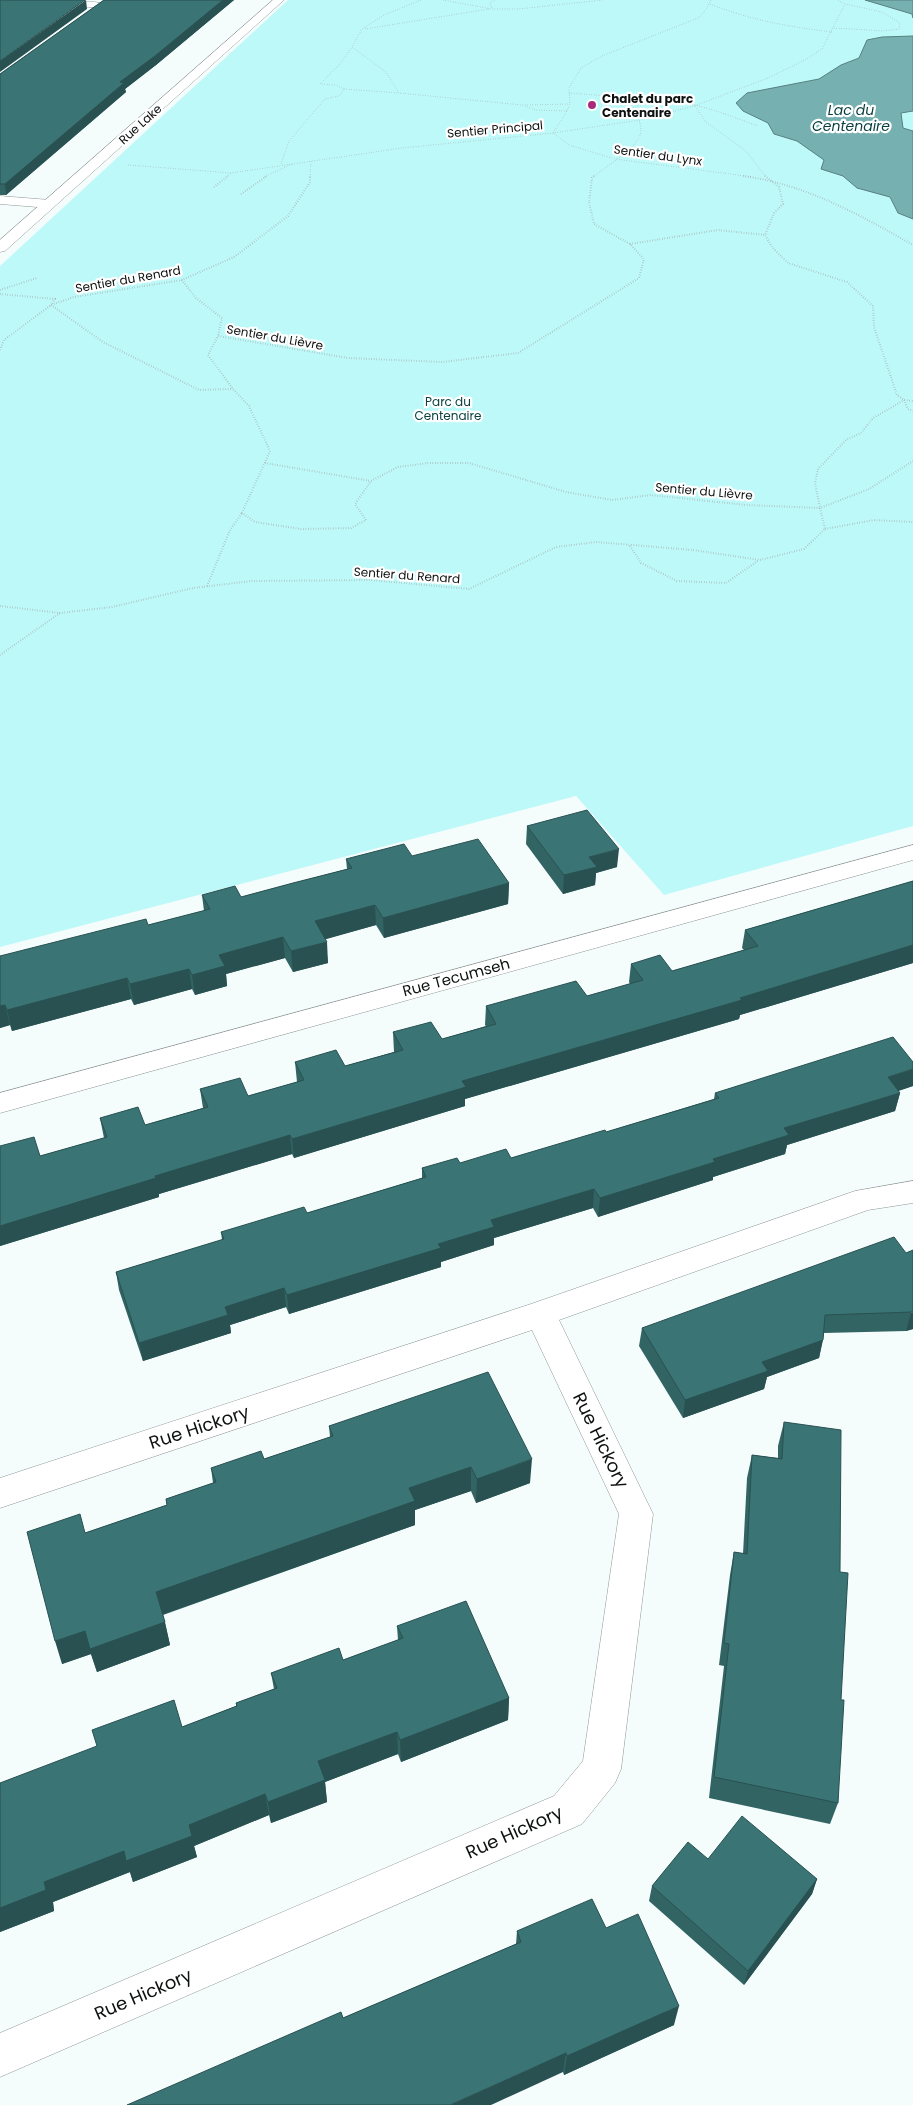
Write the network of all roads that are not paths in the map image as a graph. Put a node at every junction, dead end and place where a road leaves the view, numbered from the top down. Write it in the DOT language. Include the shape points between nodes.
graph roads {
  1 [pos="35,0"];
  2 [pos="279,0"];
  3 [pos="106,2"];
  4 [pos="87,16"];
  5 [pos="0,200"];
  6 [pos="50,204"];
  7 [pos="0,248"];
  8 [pos="913,852"];
  9 [pos="0,1103"];
  10 [pos="913,1192"];
  11 [pos="540,1314"];
  12 [pos="0,1494"];
  13 [pos="0,2055"];
  1 -- 3 [label="street"];
  2 -- 6 [label="street, Rue Lake"];
  3 -- 4 [label="street"];
  5 -- 6 [label="street"];
  6 -- 7 [label="street, Rue Lake"];
  8 -- 9 [label="street, Rue Tecumseh"];
  10 -- 11 [label="street, Rue Hickory" via="866,1199"];
  11 -- 12 [label="street, Rue Hickory"];
  11 -- 13 [label="street, Rue Hickory" via="636,1514 601,1769 568,1810"];
}
